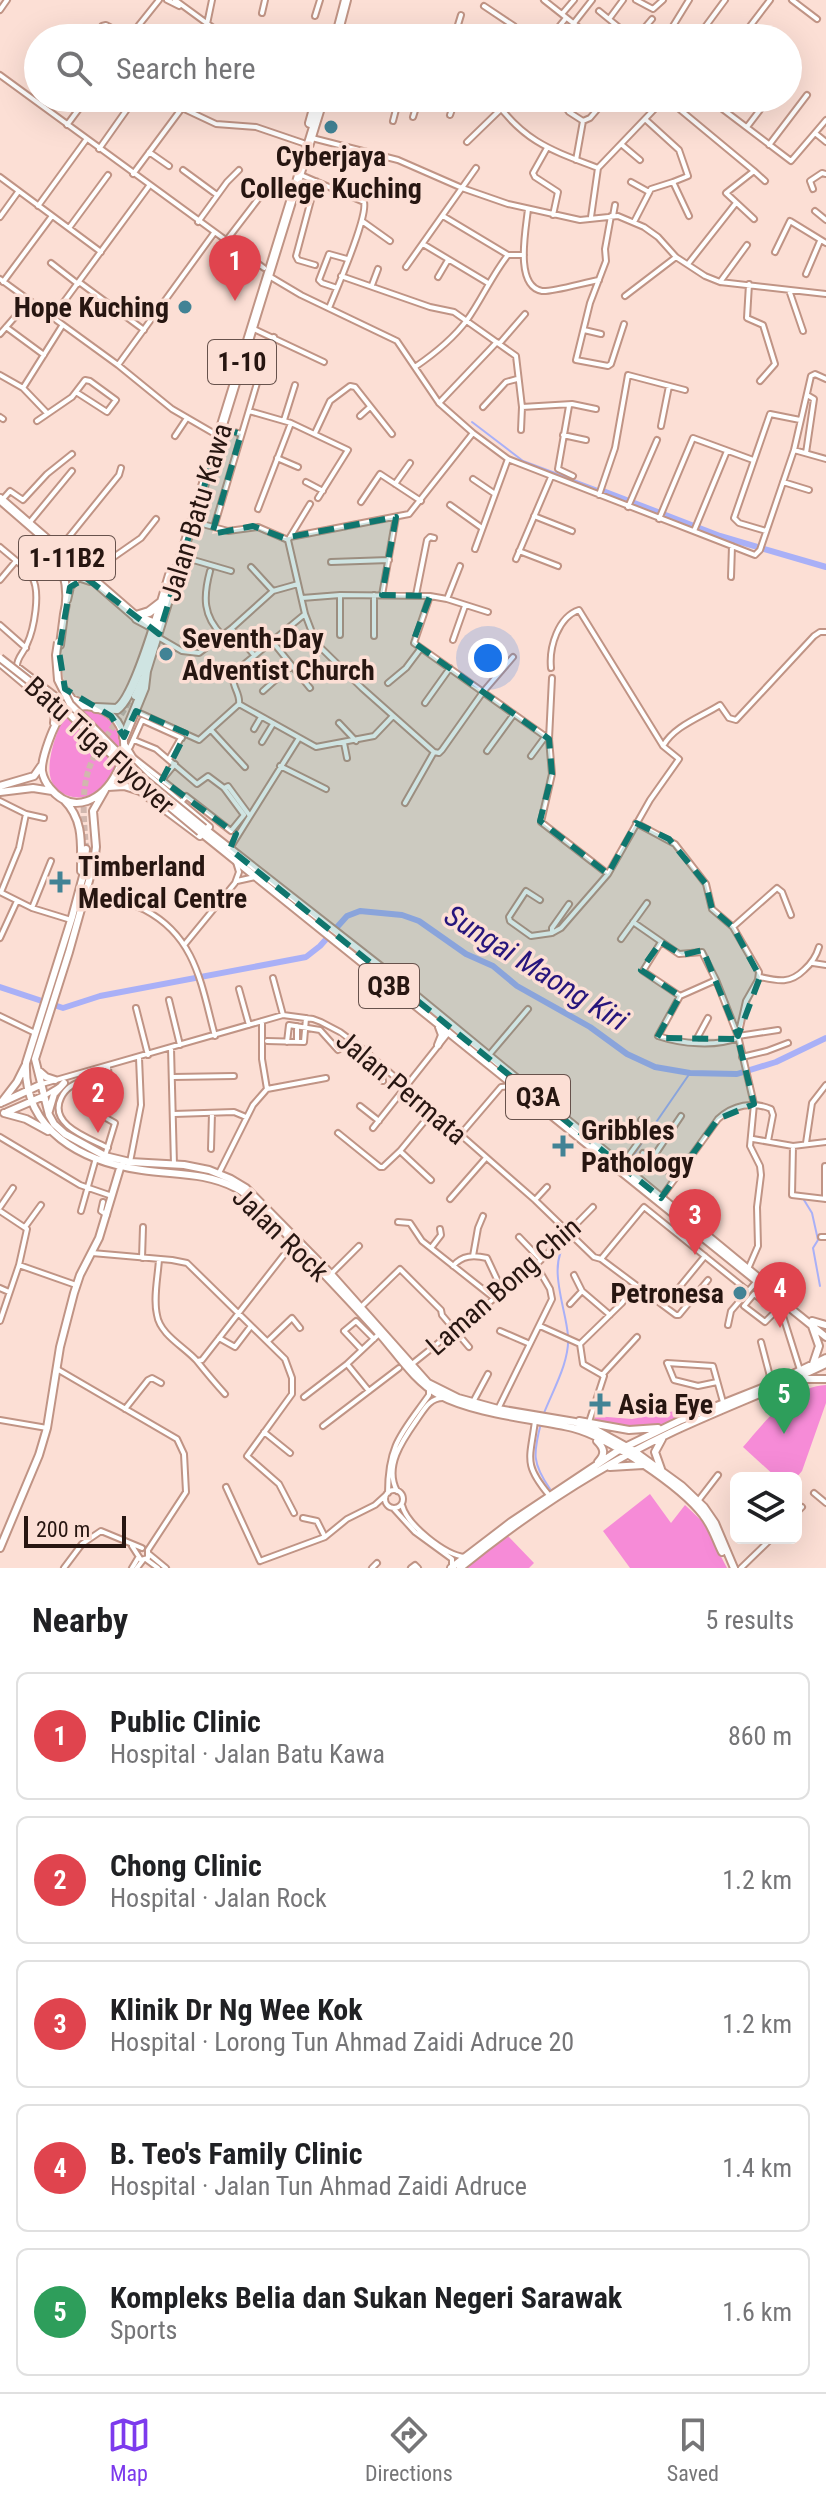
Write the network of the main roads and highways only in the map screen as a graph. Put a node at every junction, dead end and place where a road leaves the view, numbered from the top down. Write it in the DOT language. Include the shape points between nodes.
graph roads {
  1 [pos="348,0"];
  2 [pos="342,24"];
  3 [pos="314,112"];
  4 [pos="307,140"];
  5 [pos="266,271"];
  6 [pos="219,431"];
  7 [pos="1,500"];
  8 [pos="55,548"];
  9 [pos="82,573"];
  10 [pos="67,600"];
  11 [pos="162,602"];
  12 [pos="64,614"];
  13 [pos="138,620"];
  14 [pos="157,629"];
  15 [pos="148,645"];
  16 [pos="0,660"];
  17 [pos="146,671"];
  18 [pos="92,707"];
  19 [pos="53,731"];
  20 [pos="124,738"];
  21 [pos="43,763"];
  22 [pos="106,788"];
  23 [pos="1,794"];
  24 [pos="58,795"];
  25 [pos="202,830"];
  26 [pos="212,838"];
  27 [pos="85,881"];
  28 [pos="86,890"];
  29 [pos="321,924"];
  30 [pos="341,942"];
  31 [pos="51,997"];
  32 [pos="47,1011"];
  33 [pos="439,1027"];
  34 [pos="455,1039"];
  35 [pos="26,1063"];
  36 [pos="36,1067"];
  37 [pos="55,1080"];
  38 [pos="67,1081"];
  39 [pos="40,1085"];
  40 [pos="28,1091"];
  41 [pos="44,1096"];
  42 [pos="0,1103"];
  43 [pos="32,1103"];
  44 [pos="2,1114"];
  45 [pos="49,1115"];
  46 [pos="51,1133"];
  47 [pos="121,1165"];
  48 [pos="624,1170"];
  49 [pos="661,1198"];
  50 [pos="699,1237"];
  51 [pos="812,1323"];
  52 [pos="826,1325"];
  53 [pos="826,1334"];
  54 [pos="826,1358"];
  55 [pos="813,1364"];
  56 [pos="826,1364"];
  57 [pos="794,1379"];
  58 [pos="826,1379"];
  59 [pos="541,1420"];
  60 [pos="679,1421"];
  61 [pos="575,1422"];
  62 [pos="671,1432"];
  63 [pos="587,1433"];
  64 [pos="626,1446"];
  65 [pos="619,1450"];
  66 [pos="634,1451"];
  67 [pos="627,1455"];
  68 [pos="643,1465"];
  69 [pos="593,1467"];
  70 [pos="603,1468"];
  71 [pos="664,1473"];
  72 [pos="0,1548"];
  73 [pos="451,1568"];
  74 [pos="460,1568"];
  75 [pos="732,1568"];
  1 -- 2 [label="highway"];
  3 -- 4 [label="highway, Jalan Batu Kawa / 1-10"];
  4 -- 5 [label="highway, Jalan Batu Kawa / 1-10"];
  4 -- 5 [label="highway, Jalan Batu Kawa / 1-10"];
  5 -- 6 [label="highway, Jalan Batu Kawa / 1-10"];
  5 -- 6 [label="highway, Jalan Batu Kawa / 1-10"];
  6 -- 11 [label="highway, Jalan Batu Kawa / 1-10"];
  6 -- 14 [label="highway, Jalan Batu Kawa / 1-10"];
  7 -- 8 [label="highway, 1-11B2"];
  8 -- 9 [label="highway, 1-11B2"];
  8 -- 10 [label="main road"];
  9 -- 10 [label="main road"];
  9 -- 13 [label="highway, 1-11B2"];
  10 -- 12 [label="main road"];
  11 -- 13 [label="highway"];
  11 -- 14 [label="highway, Jalan Batu Kawa / 1-10"];
  12 -- 18 [label="main road" via="61,679 72,699"];
  12 -- 25 [label="main road, Batu Tiga Flyover, bridge" via="56,655 58,680 70,704"];
  13 -- 14 [label="highway, 1-11B2"];
  13 -- 15 [label="highway"];
  14 -- 15 [label="highway, Jalan Batu Kawa / 1-10"];
  14 -- 17 [label="highway, Jalan Batu Kawa / 1-10"];
  15 -- 17 [label="main road, Jalan Batu Kawa / 1-10" via="134,695"];
  15 -- 18 [label="highway" via="126,702 117,709"];
  16 -- 19 [label="main road" via="45,700 55,714"];
  16 -- 25 [label="main road, Batu Tiga Flyover, bridge" via="60,705 141,783"];
  17 -- 20 [label="highway"];
  18 -- 19 [label="main road" via="72,708"];
  18 -- 20 [label="main road" via="111,716"];
  19 -- 21 [label="main road"];
  20 -- 22 [label="main road" via="119,769"];
  20 -- 26 [label="main road" via="141,771 184,799"];
  21 -- 23 [label="main road" via="34,776"];
  21 -- 24 [label="main road" via="44,778"];
  22 -- 24 [label="main road" via="81,802"];
  22 -- 26 [label="main road" via="140,791 197,835"];
  22 -- 27 [label="main road" via="93,811 96,847"];
  23 -- 24 [label="main road" via="44,788"];
  24 -- 27 [label="main road" via="79,822"];
  25 -- 26 [label="main road, Q3A"];
  26 -- 29 [label="main road, Q3A"];
  26 -- 29 [label="main road"];
  27 -- 28 [label="main road, Jalan Rock"];
  27 -- 28 [label="main road, Jalan Rock" via="89,849"];
  27 -- 31 [label="main road, Jalan Rock"];
  28 -- 31 [label="main road, Jalan Rock"];
  29 -- 30 [label="main road, Q3A"];
  30 -- 33 [label="main road, Q3B"];
  30 -- 48 [label="main road, Q3A" via="489,1055"];
  31 -- 32 [label="main road, Jalan Rock"];
  32 -- 35 [label="main road, Jalan Rock"];
  32 -- 36 [label="main road, Jalan Rock"];
  33 -- 34 [label="main road, Q3B"];
  33 -- 34 [label="main road" via="440,1043"];
  34 -- 48 [label="main road, Q3B"];
  35 -- 40 [label="main road, Jalan Rock"];
  35 -- 42 [label="main road"];
  36 -- 37 [label="main road"];
  36 -- 39 [label="main road, Jalan Rock"];
  38 -- 45 [label="main road" via="54,1094"];
  39 -- 40 [label="main road"];
  39 -- 41 [label="main road, Jalan Rock"];
  40 -- 42 [label="main road"];
  40 -- 43 [label="main road, Jalan Rock"];
  41 -- 43 [label="main road"];
  41 -- 45 [label="main road, Jalan Rock"];
  43 -- 44 [label="main road"];
  43 -- 46 [label="main road, Jalan Rock"];
  44 -- 46 [label="main road" via="20,1116"];
  45 -- 59 [label="main road, Jalan Rock" via="65,1134 130,1162 219,1173 255,1196 428,1383 473,1402"];
  46 -- 47 [label="main road, Jalan Rock" via="96,1158"];
  47 -- 59 [label="main road, Jalan Rock" via="222,1181 251,1199 429,1388 457,1403"];
  47 -- 72 [label="main road" via="107,1215 76,1285 39,1455"];
  48 -- 49 [label="main road, Q3A"];
  48 -- 50 [label="main road, Q3B"];
  49 -- 50 [label="main road"];
  49 -- 51 [label="main road, Q3A"];
  50 -- 51 [label="main road, Q3B"];
  51 -- 52 [label="main road"];
  51 -- 53 [label="main road, Q3B"];
  51 -- 55 [label="main road" via="819,1346"];
  54 -- 55 [label="main road"];
  55 -- 60 [label="main road"];
  56 -- 57 [label="main road"];
  57 -- 58 [label="main road"];
  57 -- 62 [label="main road"];
  59 -- 61 [label="main road, Jalan Rock"];
  59 -- 63 [label="main road, Jalan Rock"];
  60 -- 61 [label="main road" via="644,1430"];
  60 -- 64 [label="main road"];
  61 -- 64 [label="main road, Jalan Rock"];
  62 -- 66 [label="main road"];
  62 -- 71 [label="main road" via="655,1452"];
  63 -- 65 [label="main road, Jalan Rock"];
  63 -- 69 [label="main road" via="603,1449"];
  64 -- 65 [label="main road"];
  64 -- 66 [label="main road, Jalan Rock"];
  65 -- 67 [label="main road, Jalan Rock"];
  65 -- 69 [label="main road"];
  66 -- 67 [label="main road"];
  66 -- 71 [label="main road, Jalan Rock"];
  67 -- 68 [label="main road, Jalan Rock"];
  67 -- 70 [label="main road"];
  68 -- 70 [label="main road"];
  68 -- 75 [label="main road, Jalan Rock" via="704,1516"];
  69 -- 73 [label="main road"];
  70 -- 74 [label="main road" via="522,1519"];
  71 -- 75 [label="main road, Jalan Rock" via="715,1523"];
}
